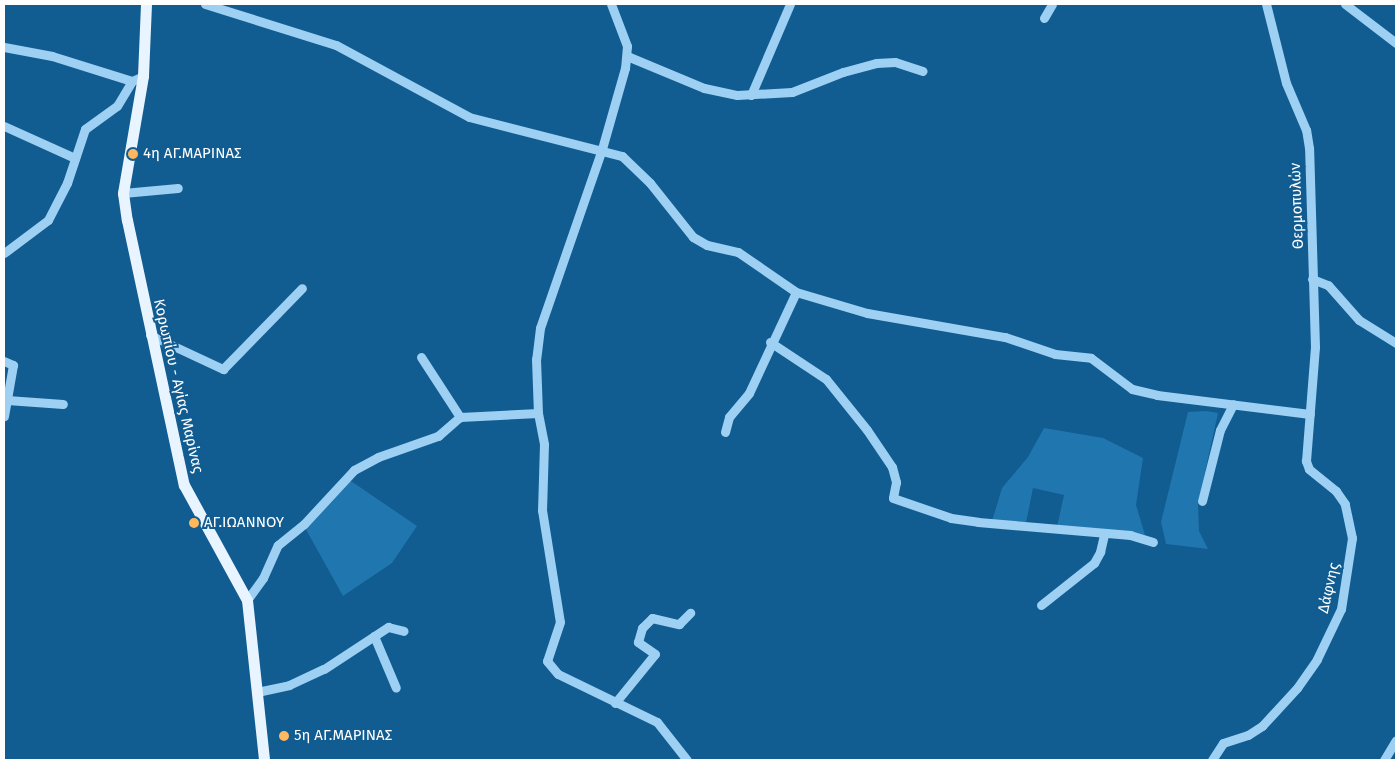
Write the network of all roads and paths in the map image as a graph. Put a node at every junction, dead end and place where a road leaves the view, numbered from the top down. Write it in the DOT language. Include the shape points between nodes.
graph roads {
  1 [pos="146,4"];
  2 [pos="205,4"];
  3 [pos="611,4"];
  4 [pos="790,4"];
  5 [pos="1052,4"];
  6 [pos="1266,4"];
  7 [pos="1345,4"];
  8 [pos="1044,18"];
  9 [pos="1396,43"];
  10 [pos="4,47"];
  11 [pos="627,56"];
  12 [pos="923,71"];
  13 [pos="143,76"];
  14 [pos="132,81"];
  15 [pos="751,95"];
  16 [pos="4,126"];
  17 [pos="602,149"];
  18 [pos="75,158"];
  19 [pos="178,188"];
  20 [pos="123,192"];
  21 [pos="4,253"];
  22 [pos="1312,279"];
  23 [pos="302,288"];
  24 [pos="796,292"];
  25 [pos="150,335"];
  26 [pos="770,342"];
  27 [pos="1396,343"];
  28 [pos="421,357"];
  29 [pos="4,361"];
  30 [pos="7,400"];
  31 [pos="63,404"];
  32 [pos="1233,404"];
  33 [pos="538,413"];
  34 [pos="1310,414"];
  35 [pos="4,416"];
  36 [pos="460,417"];
  37 [pos="725,432"];
  38 [pos="1202,502"];
  39 [pos="1104,535"];
  40 [pos="1152,542"];
  41 [pos="247,600"];
  42 [pos="1041,605"];
  43 [pos="690,613"];
  44 [pos="404,631"];
  45 [pos="374,636"];
  46 [pos="396,688"];
  47 [pos="257,692"];
  48 [pos="615,703"];
  49 [pos="1396,740"];
  50 [pos="264,760"];
  51 [pos="687,760"];
  52 [pos="1212,760"];
  53 [pos="1384,760"];
  1 -- 13 [label="main road, Κορωπίου - Αγίας Μαρίνας"];
  2 -- 17 [label="street" via="336,45 469,117"];
  3 -- 11 [label="street" via="625,39"];
  4 -- 15 [label="street"];
  5 -- 8 [label="street"];
  6 -- 22 [label="street, Θερμοπυλών" via="1286,83 1306,130"];
  7 -- 9 [label="street"];
  10 -- 14 [label="street" via="52,56"];
  11 -- 15 [label="street" via="718,93"];
  11 -- 17 [label="street"];
  12 -- 15 [label="street" via="895,62 876,64 843,72 792,92"];
  13 -- 14 [label="street"];
  13 -- 20 [label="main road, Κορωπίου - Αγίας Μαρίνας"];
  14 -- 18 [label="street" via="117,106 85,129"];
  16 -- 18 [label="street"];
  17 -- 24 [label="street" via="622,156 650,183 693,237 707,245 738,252"];
  17 -- 33 [label="street" via="540,328 536,359"];
  18 -- 21 [label="street" via="68,183 48,220"];
  19 -- 20 [label="street"];
  20 -- 25 [label="main road, Κορωπίου - Αγίας Μαρίνας"];
  22 -- 27 [label="street" via="1328,285 1359,320"];
  22 -- 34 [label="street, Θερμοπυλών" via="1315,347"];
  23 -- 25 [label="street" via="223,369"];
  24 -- 26 [label="street"];
  24 -- 32 [label="street" via="868,313 1005,337 1055,354 1091,358 1132,389"];
  25 -- 41 [label="main road, Κορωπίου - Αγίας Μαρίνας" via="184,485"];
  26 -- 37 [label="street" via="749,394 729,417"];
  26 -- 39 [label="street" via="826,379 867,430 892,467 896,482 894,498 951,518"];
  28 -- 36 [label="street"];
  29 -- 30 [label="street" via="13,365"];
  30 -- 31 [label="street"];
  30 -- 35 [label="street"];
  32 -- 34 [label="street"];
  32 -- 38 [label="street" via="1220,430"];
  33 -- 36 [label="street"];
  33 -- 48 [label="street" via="544,444 542,510 560,622 547,661 558,674"];
  34 -- 52 [label="street, Δάφνης" via="1306,461 1345,504 1351,527 1348,578 1341,609 1317,659 1292,694 1253,733 1223,743"];
  36 -- 41 [label="street" via="438,436 378,457 345,477 304,524 278,545 263,578"];
  39 -- 40 [label="street" via="1130,535"];
  39 -- 42 [label="street" via="1094,563"];
  41 -- 47 [label="main road, Κορωπίου - Αγίας Μαρίνας"];
  43 -- 48 [label="street" via="679,624 652,618 642,628 638,642 654,654"];
  44 -- 45 [label="street" via="388,628"];
  45 -- 46 [label="street"];
  45 -- 47 [label="street" via="324,669 289,685"];
  47 -- 50 [label="main road, Κορωπίου - Αγίας Μαρίνας"];
  48 -- 51 [label="street" via="657,722"];
  49 -- 53 [label="street"];
}
